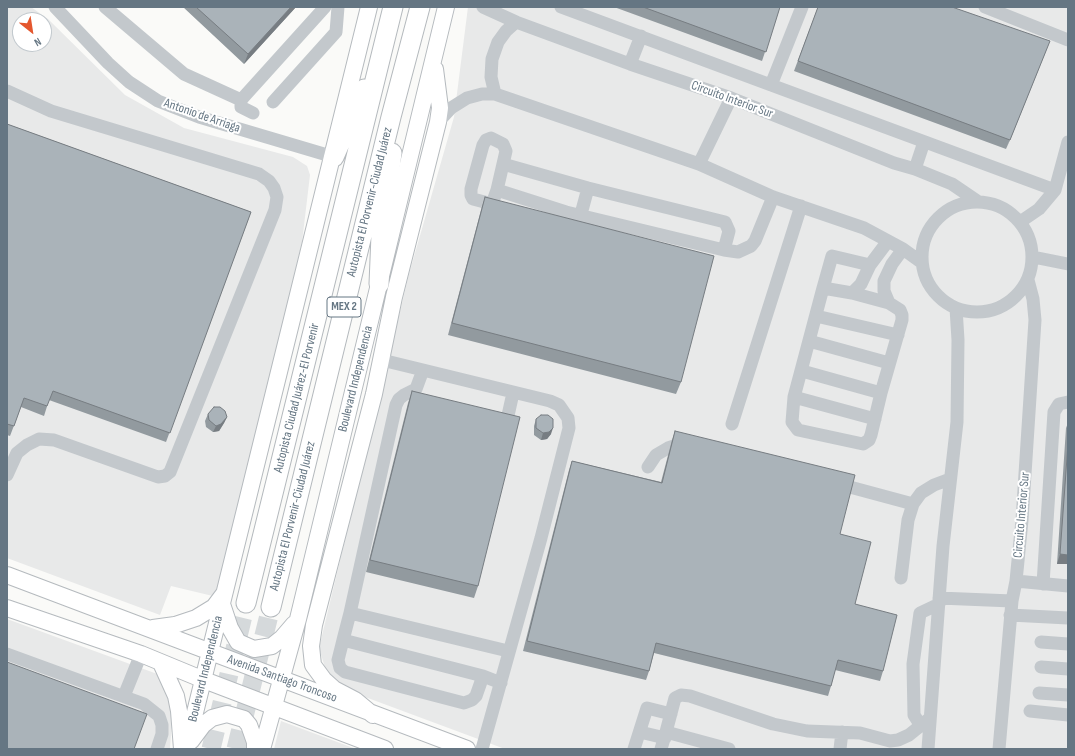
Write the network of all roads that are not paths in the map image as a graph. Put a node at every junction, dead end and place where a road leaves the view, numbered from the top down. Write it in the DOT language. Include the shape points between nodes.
graph roads {
  1 [pos="55,7"];
  2 [pos="105,7"];
  3 [pos="325,7"];
  4 [pos="338,7"];
  5 [pos="393,7"];
  6 [pos="420,7"];
  7 [pos="446,7"];
  8 [pos="483,7"];
  9 [pos="561,7"];
  10 [pos="802,7"];
  11 [pos="985,7"];
  12 [pos="366,10"];
  13 [pos="516,22"];
  14 [pos="641,36"];
  15 [pos="1068,40"];
  16 [pos="384,46"];
  17 [pos="434,60"];
  18 [pos="630,64"];
  19 [pos="771,85"];
  20 [pos="7,91"];
  21 [pos="495,94"];
  22 [pos="731,98"];
  23 [pos="241,100"];
  24 [pos="273,102"];
  25 [pos="253,113"];
  26 [pos="390,117"];
  27 [pos="438,122"];
  28 [pos="924,142"];
  29 [pos="1068,142"];
  30 [pos="334,157"];
  31 [pos="503,164"];
  32 [pos="699,164"];
  33 [pos="915,169"];
  34 [pos="588,188"];
  35 [pos="497,190"];
  36 [pos="1055,190"];
  37 [pos="774,197"];
  38 [pos="977,201"];
  39 [pos="801,206"];
  40 [pos="581,214"];
  41 [pos="1020,222"];
  42 [pos="888,241"];
  43 [pos="903,249"];
  44 [pos="724,250"];
  45 [pos="1033,257"];
  46 [pos="921,262"];
  47 [pos="1068,264"];
  48 [pos="870,266"];
  49 [pos="1028,280"];
  50 [pos="379,284"];
  51 [pos="823,288"];
  52 [pos="852,293"];
  53 [pos="890,303"];
  54 [pos="956,308"];
  55 [pos="816,316"];
  56 [pos="898,335"];
  57 [pos="809,342"];
  58 [pos="382,360"];
  59 [pos="889,363"];
  60 [pos="423,370"];
  61 [pos="802,371"];
  62 [pos="513,393"];
  63 [pos="881,393"];
  64 [pos="374,394"];
  65 [pos="794,397"];
  66 [pos="1068,402"];
  67 [pos="875,419"];
  68 [pos="732,424"];
  69 [pos="505,430"];
  70 [pos="699,448"];
  71 [pos="648,467"];
  72 [pos="7,475"];
  73 [pos="950,479"];
  74 [pos="821,480"];
  75 [pos="913,504"];
  76 [pos="319,530"];
  77 [pos="7,574"];
  78 [pos="902,578"];
  79 [pos="1016,581"];
  80 [pos="1043,584"];
  81 [pos="1068,586"];
  82 [pos="224,598"];
  83 [pos="939,601"];
  84 [pos="1012,601"];
  85 [pos="246,603"];
  86 [pos="271,607"];
  87 [pos="7,608"];
  88 [pos="350,614"];
  89 [pos="1010,615"];
  90 [pos="1068,618"];
  91 [pos="298,620"];
  92 [pos="150,628"];
  93 [pos="342,640"];
  94 [pos="1041,642"];
  95 [pos="1068,644"];
  96 [pos="508,651"];
  97 [pos="210,653"];
  98 [pos="7,654"];
  99 [pos="141,654"];
  100 [pos="161,663"];
  101 [pos="1041,667"];
  102 [pos="1068,669"];
  103 [pos="483,676"];
  104 [pos="281,678"];
  105 [pos="204,680"];
  106 [pos="501,683"];
  107 [pos="1039,693"];
  108 [pos="1068,695"];
  109 [pos="124,696"];
  110 [pos="273,706"];
  111 [pos="1030,711"];
  112 [pos="373,714"];
  113 [pos="671,714"];
  114 [pos="1068,715"];
  115 [pos="926,722"];
  116 [pos="640,732"];
  117 [pos="842,732"];
  118 [pos="664,740"];
  119 [pos="185,748"];
  120 [pos="844,748"];
  121 [pos="158,749"];
  122 [pos="255,749"];
  123 [pos="262,749"];
  124 [pos="385,749"];
  125 [pos="467,749"];
  126 [pos="482,749"];
  127 [pos="634,749"];
  128 [pos="729,749"];
  129 [pos="928,749"];
  130 [pos="999,749"];
  1 -- 30 [label="street, Antonio de Arriaga" via="108,63 129,82 158,101 199,117"];
  2 -- 23 [label="street" via="184,74"];
  3 -- 23 [label="street"];
  4 -- 24 [label="street" via="336,32"];
  5 -- 16 [label="highway, Autopista Ciudad Juárez-El Porvenir / MEX 2"];
  6 -- 26 [label="highway, Autopista El Porvenir-Ciudad Juárez / MEX 2"];
  7 -- 17 [label="main road, Boulevard Independencia / MEX 2"];
  8 -- 13 [label="street, Circuito Interior Sur"];
  9 -- 14 [label="street"];
  10 -- 19 [label="street"];
  11 -- 15 [label="street"];
  12 -- 30 [label="main road, Boulevard Independencia"];
  13 -- 18 [label="street, Circuito Interior Sur"];
  13 -- 21 [label="street" via="498,42 492,59 491,77"];
  14 -- 18 [label="street"];
  14 -- 19 [label="street"];
  16 -- 30 [label="highway"];
  16 -- 85 [label="highway, Autopista Ciudad Juárez-El Porvenir / MEX 2"];
  17 -- 27 [label="main road" via="440,108"];
  17 -- 50 [label="main road, Boulevard Independencia / MEX 2"];
  18 -- 22 [label="street, Circuito Interior Sur"];
  19 -- 28 [label="street"];
  20 -- 72 [label="street" via="51,111 259,174 269,181 277,197 275,210 170,472 165,476 158,476 54,440 40,439 27,444 17,453"];
  21 -- 27 [label="street" via="468,98 452,108"];
  21 -- 32 [label="street"];
  22 -- 32 [label="street"];
  22 -- 33 [label="street, Circuito Interior Sur"];
  23 -- 25 [label="street" via="241,107"];
  26 -- 50 [label="highway" via="392,145 381,235"];
  26 -- 86 [label="highway, Autopista El Porvenir-Ciudad Juárez / MEX 2"];
  27 -- 58 [label="main road" via="394,297"];
  28 -- 33 [label="street"];
  28 -- 36 [label="street"];
  29 -- 36 [label="street"];
  30 -- 82 [label="main road, Boulevard Independencia"];
  31 -- 34 [label="street"];
  31 -- 35 [label="street"];
  31 -- 35 [label="street" via="506,151 504,144 491,138 486,140 471,195 473,199 495,209"];
  32 -- 37 [label="street"];
  33 -- 38 [label="street, Circuito Interior Sur" via="952,184"];
  34 -- 40 [label="street"];
  34 -- 44 [label="street" via="725,222 729,231"];
  35 -- 40 [label="street" via="564,217"];
  36 -- 41 [label="street" via="1039,209"];
  37 -- 39 [label="street"];
  37 -- 44 [label="street" via="751,246 738,252"];
  38 -- 41 [label="street" via="1001,207"];
  38 -- 46 [label="street" via="954,206 936,219 927,232"];
  39 -- 42 [label="street" via="864,228"];
  39 -- 68 [label="street"];
  40 -- 44 [label="street"];
  41 -- 45 [label="street" via="1027,234"];
  42 -- 43 [label="street"];
  42 -- 48 [label="street"];
  43 -- 46 [label="street"];
  43 -- 53 [label="street" via="884,281 884,291"];
  45 -- 47 [label="street"];
  45 -- 49 [label="street"];
  46 -- 54 [label="street" via="932,290"];
  48 -- 51 [label="street" via="832,256"];
  48 -- 52 [label="street" via="861,284"];
  49 -- 54 [label="street" via="1014,297 1001,306 987,311 971,312"];
  49 -- 79 [label="street, Circuito Interior Sur" via="1035,320"];
  50 -- 76 [label="main road, Boulevard Independencia / MEX 2"];
  51 -- 52 [label="street"];
  51 -- 55 [label="street"];
  52 -- 53 [label="street"];
  53 -- 56 [label="street" via="900,310 902,315"];
  54 -- 73 [label="street" via="957,422"];
  55 -- 56 [label="street"];
  55 -- 57 [label="street"];
  56 -- 59 [label="street"];
  57 -- 59 [label="street"];
  57 -- 61 [label="street"];
  58 -- 60 [label="street"];
  58 -- 64 [label="main road"];
  59 -- 63 [label="street"];
  60 -- 62 [label="street"];
  60 -- 88 [label="street" via="416,389 404,395 396,405"];
  61 -- 63 [label="street"];
  61 -- 65 [label="street"];
  62 -- 69 [label="street"];
  62 -- 96 [label="street" via="550,401 559,406 568,418 569,428 542,538"];
  63 -- 67 [label="street"];
  64 -- 76 [label="main road"];
  64 -- 112 [label="main road" via="314,625 311,646 313,665 324,680"];
  65 -- 67 [label="street"];
  65 -- 67 [label="street" via="792,422 798,430 862,444 869,440"];
  66 -- 80 [label="street" via="1059,404 1054,412"];
  70 -- 71 [label="street" via="683,444 668,448 656,455"];
  73 -- 75 [label="street" via="921,493"];
  73 -- 83 [label="street"];
  74 -- 75 [label="street"];
  75 -- 78 [label="street" via="908,520"];
  76 -- 91 [label="main road, Boulevard Independencia / MEX 2"];
  77 -- 92 [label="main road, Avenida Santiago Troncoso"];
  79 -- 80 [label="street"];
  79 -- 84 [label="street, Circuito Interior Sur"];
  80 -- 81 [label="street"];
  82 -- 91 [label="main road" via="230,628 238,642 254,649 272,646"];
  82 -- 92 [label="main road" via="196,618 174,625"];
  82 -- 97 [label="main road, Boulevard Independencia"];
  83 -- 84 [label="street"];
  83 -- 115 [label="street"];
  83 -- 115 [label="street" via="920,613 913,664 914,715"];
  84 -- 89 [label="street, Circuito Interior Sur"];
  87 -- 99 [label="main road"];
  88 -- 93 [label="street"];
  88 -- 96 [label="street"];
  89 -- 90 [label="street"];
  89 -- 130 [label="street, Circuito Interior Sur"];
  91 -- 104 [label="main road, Boulevard Independencia / MEX 2"];
  92 -- 97 [label="main road, Avenida Santiago Troncoso"];
  93 -- 103 [label="street"];
  93 -- 103 [label="street" via="338,660 340,668 345,672 458,702 464,703 476,696"];
  94 -- 95 [label="street"];
  96 -- 106 [label="street"];
  97 -- 104 [label="main road, Avenida Santiago Troncoso"];
  97 -- 105 [label="main road, Boulevard Independencia"];
  98 -- 109 [label="street"];
  99 -- 100 [label="main road"];
  99 -- 109 [label="street"];
  100 -- 105 [label="main road"];
  100 -- 119 [label="main road" via="176,696"];
  101 -- 102 [label="street"];
  103 -- 106 [label="street"];
  104 -- 110 [label="main road, Boulevard Independencia / MEX 2"];
  104 -- 112 [label="main road, Avenida Santiago Troncoso"];
  105 -- 110 [label="main road"];
  105 -- 119 [label="main road, Boulevard Independencia"];
  106 -- 126 [label="street"];
  107 -- 108 [label="street"];
  109 -- 121 [label="street" via="144,704 159,716 162,734"];
  110 -- 123 [label="main road, Boulevard Independencia / MEX 2"];
  110 -- 124 [label="main road"];
  111 -- 114 [label="street"];
  112 -- 125 [label="main road, Avenida Santiago Troncoso"];
  113 -- 116 [label="street" via="647,708"];
  113 -- 117 [label="street" via="675,698 685,695 773,724 807,731"];
  113 -- 118 [label="street"];
  115 -- 117 [label="street" via="909,735 890,741 860,733"];
  115 -- 129 [label="street"];
  116 -- 118 [label="street"];
  116 -- 127 [label="street"];
  117 -- 120 [label="street"];
  118 -- 128 [label="street"];
  119 -- 122 [label="main road" via="203,725 212,718 227,714 244,719 249,725"];
}
